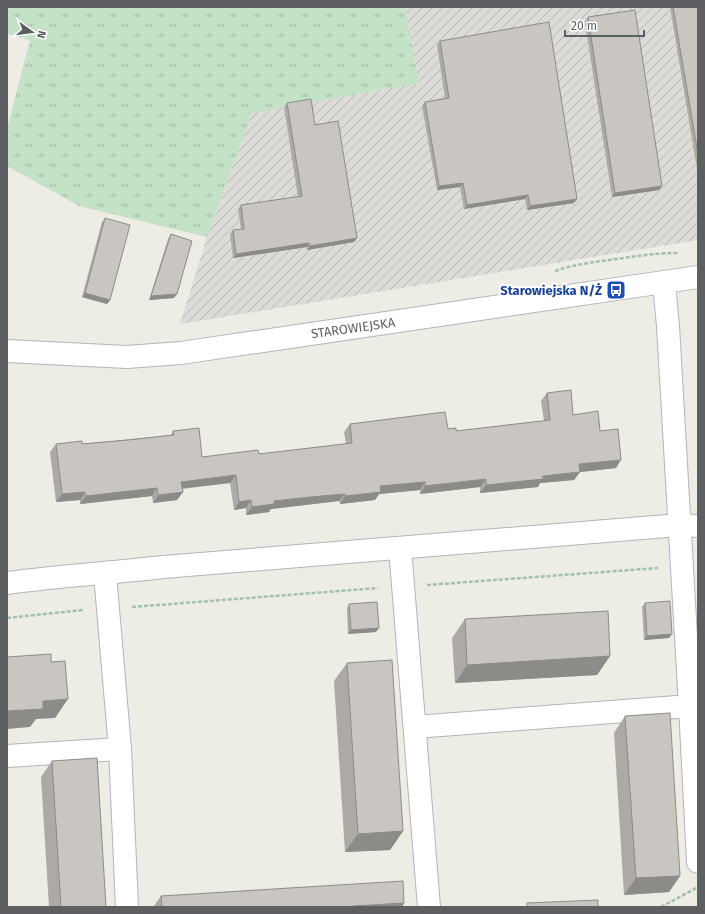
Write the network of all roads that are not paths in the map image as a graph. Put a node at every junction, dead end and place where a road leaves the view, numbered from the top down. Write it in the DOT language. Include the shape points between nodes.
graph roads {
  1 [pos="698,277"];
  2 [pos="664,283"];
  3 [pos="7,351"];
  4 [pos="689,526"];
  5 [pos="400,548"];
  6 [pos="105,574"];
  7 [pos="7,583"];
  8 [pos="690,706"];
  9 [pos="415,727"];
  10 [pos="120,749"];
  11 [pos="7,756"];
  12 [pos="698,862"];
  13 [pos="127,907"];
  14 [pos="429,907"];
  1 -- 2 [label="street, STAROWIEJSKA"];
  2 -- 3 [label="street, STAROWIEJSKA" via="181,353 127,357"];
  2 -- 4 [label="street"];
  4 -- 5 [label="street"];
  4 -- 8 [label="street" via="682,566"];
  5 -- 6 [label="street"];
  5 -- 9 [label="street"];
  6 -- 7 [label="street" via="59,576"];
  6 -- 10 [label="street"];
  8 -- 9 [label="street"];
  8 -- 12 [label="street"];
  9 -- 14 [label="street"];
  10 -- 11 [label="street"];
  10 -- 13 [label="street"];
}
